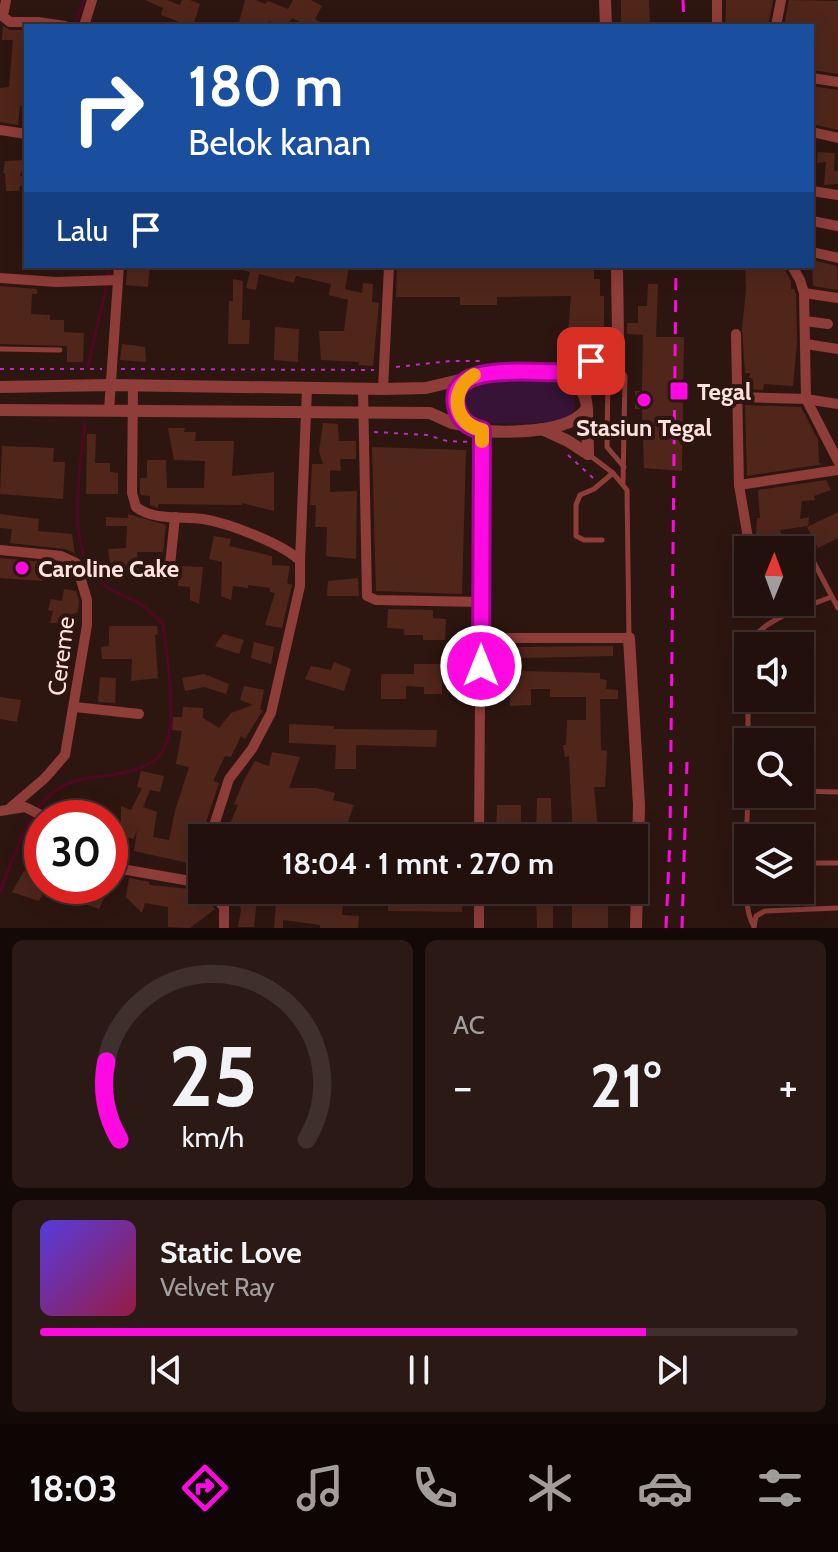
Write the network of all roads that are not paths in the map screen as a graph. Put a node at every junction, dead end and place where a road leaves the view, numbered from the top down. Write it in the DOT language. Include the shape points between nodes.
graph roads {
  1 [pos="6,0"];
  2 [pos="92,0"];
  3 [pos="605,0"];
  4 [pos="717,0"];
  5 [pos="781,0"];
  6 [pos="1,15"];
  7 [pos="37,24"];
  8 [pos="85,24"];
  9 [pos="606,24"];
  10 [pos="717,24"];
  11 [pos="776,24"];
  12 [pos="814,78"];
  13 [pos="838,82"];
  14 [pos="0,130"];
  15 [pos="814,132"];
  16 [pos="24,134"];
  17 [pos="838,138"];
  18 [pos="814,191"];
  19 [pos="838,195"];
  20 [pos="814,221"];
  21 [pos="838,226"];
  22 [pos="814,252"];
  23 [pos="838,258"];
  24 [pos="119,268"];
  25 [pos="389,268"];
  26 [pos="617,268"];
  27 [pos="793,268"];
  28 [pos="0,278"];
  29 [pos="116,280"];
  30 [pos="804,293"];
  31 [pos="838,298"];
  32 [pos="805,321"];
  33 [pos="828,324"];
  34 [pos="736,334"];
  35 [pos="806,344"];
  36 [pos="612,345"];
  37 [pos="0,349"];
  38 [pos="838,349"];
  39 [pos="60,350"];
  40 [pos="615,360"];
  41 [pos="591,361"];
  42 [pos="552,373"];
  43 [pos="468,378"];
  44 [pos="111,385"];
  45 [pos="133,386"];
  46 [pos="0,387"];
  47 [pos="307,388"];
  48 [pos="363,389"];
  49 [pos="383,389"];
  50 [pos="586,394"];
  51 [pos="738,397"];
  52 [pos="806,399"];
  53 [pos="838,404"];
  54 [pos="587,409"];
  55 [pos="0,410"];
  56 [pos="109,410"];
  57 [pos="132,410"];
  58 [pos="306,410"];
  59 [pos="363,411"];
  60 [pos="476,428"];
  61 [pos="542,429"];
  62 [pos="588,454"];
  63 [pos="838,461"];
  64 [pos="624,467"];
  65 [pos="838,470"];
  66 [pos="613,473"];
  67 [pos="623,483"];
  68 [pos="739,485"];
  69 [pos="175,517"];
  70 [pos="748,536"];
  71 [pos="602,540"];
  72 [pos="0,550"];
  73 [pos="300,561"];
  74 [pos="814,564"];
  75 [pos="170,565"];
  76 [pos="831,597"];
  77 [pos="481,602"];
  78 [pos="838,608"];
  79 [pos="757,632"];
  80 [pos="481,638"];
  81 [pos="629,638"];
  82 [pos="75,707"];
  83 [pos="139,714"];
  84 [pos="814,791"];
  85 [pos="838,792"];
  86 [pos="5,810"];
  87 [pos="215,824"];
  88 [pos="479,824"];
  89 [pos="814,863"];
  90 [pos="838,863"];
  91 [pos="128,870"];
  92 [pos="188,882"];
  93 [pos="221,904"];
  94 [pos="479,904"];
  95 [pos="747,904"];
  96 [pos="838,908"];
  97 [pos="754,927"];
  98 [pos="224,928"];
  99 [pos="479,928"];
  100 [pos="636,928"];
  1 -- 6 [label="street"];
  2 -- 8 [label="street"];
  3 -- 9 [label="street"];
  4 -- 10 [label="street"];
  5 -- 11 [label="street"];
  6 -- 7 [label="street" via="10,22"];
  12 -- 13 [label="street"];
  14 -- 16 [label="street"];
  15 -- 17 [label="street"];
  18 -- 19 [label="street"];
  20 -- 21 [label="street"];
  22 -- 23 [label="street"];
  24 -- 29 [label="street"];
  25 -- 49 [label="street"];
  26 -- 36 [label="street" via="620,329"];
  27 -- 30 [label="street"];
  28 -- 29 [label="street"];
  29 -- 44 [label="street"];
  30 -- 31 [label="street"];
  30 -- 32 [label="street"];
  32 -- 33 [label="street"];
  32 -- 35 [label="street"];
  34 -- 51 [label="street"];
  35 -- 38 [label="street"];
  35 -- 52 [label="street"];
  36 -- 40 [label="lane"];
  36 -- 41 [label="street"];
  37 -- 39 [label="lane"];
  40 -- 64 [label="lane" via="625,376"];
  40 -- 64 [label="lane" via="608,375 607,447"];
  41 -- 42 [label="street"];
  41 -- 50 [label="street"];
  42 -- 43 [label="street"];
  42 -- 50 [label="street"];
  43 -- 49 [label="street" via="426,388"];
  43 -- 60 [label="street" via="456,402 462,419"];
  44 -- 45 [label="street"];
  44 -- 46 [label="street"];
  44 -- 56 [label="street"];
  45 -- 47 [label="street"];
  45 -- 57 [label="street"];
  47 -- 48 [label="street"];
  47 -- 58 [label="street"];
  48 -- 49 [label="street"];
  48 -- 59 [label="street"];
  50 -- 54 [label="street"];
  51 -- 52 [label="street"];
  51 -- 68 [label="street"];
  52 -- 53 [label="street"];
  52 -- 63 [label="street"];
  54 -- 61 [label="street" via="569,423"];
  54 -- 62 [label="street"];
  55 -- 56 [label="street"];
  56 -- 57 [label="street"];
  57 -- 58 [label="street"];
  57 -- 69 [label="street" via="133,500 142,512"];
  58 -- 59 [label="street"];
  58 -- 73 [label="street"];
  59 -- 60 [label="street" via="430,413"];
  59 -- 77 [label="street" via="367,596"];
  60 -- 61 [label="street"];
  60 -- 77 [label="street"];
  61 -- 62 [label="street"];
  62 -- 66 [label="lane"];
  64 -- 67 [label="lane"];
  65 -- 68 [label="street"];
  66 -- 67 [label="lane"];
  66 -- 71 [label="lane" via="580,495 576,505 576,536"];
  67 -- 81 [label="lane" via="628,498"];
  68 -- 70 [label="street"];
  69 -- 73 [label="street" via="218,522 292,552"];
  69 -- 75 [label="street"];
  72 -- 82 [label="street, Cereme" via="61,556 79,568 87,625"];
  73 -- 87 [label="street" via="300,586 271,713 229,779"];
  74 -- 76 [label="lane"];
  76 -- 78 [label="lane"];
  76 -- 79 [label="lane"];
  77 -- 80 [label="street"];
  80 -- 81 [label="street"];
  80 -- 88 [label="street"];
  81 -- 100 [label="street" via="639,805"];
  82 -- 83 [label="street"];
  82 -- 86 [label="street, Cereme" via="61,762"];
  84 -- 85 [label="lane"];
  89 -- 90 [label="lane"];
  91 -- 92 [label="street"];
  93 -- 98 [label="street"];
  94 -- 99 [label="street"];
  95 -- 97 [label="lane"];
  96 -- 97 [label="lane" via="765,911 756,916"];
}
